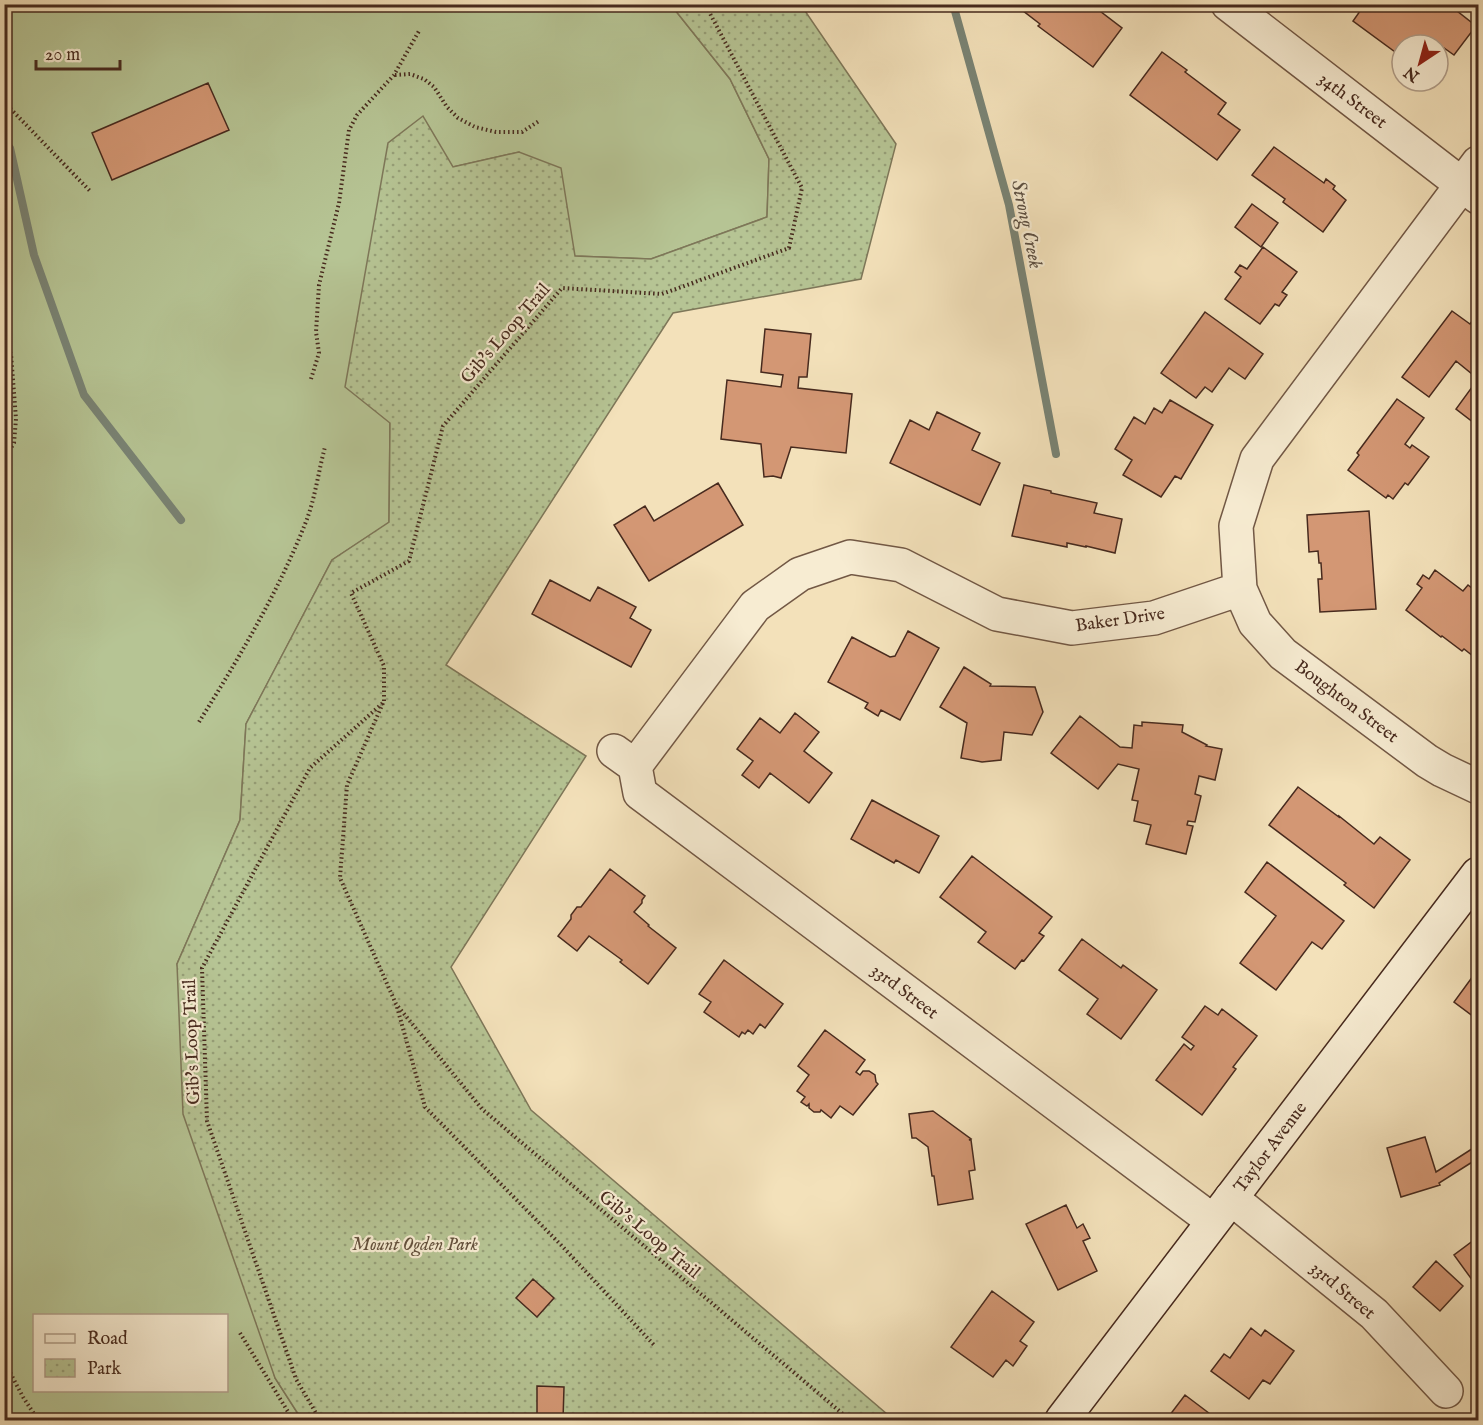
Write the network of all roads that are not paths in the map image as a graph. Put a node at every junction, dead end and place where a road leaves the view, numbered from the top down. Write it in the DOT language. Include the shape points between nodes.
graph roads {
  1 [pos="1228,4"];
  2 [pos="1473,181"];
  3 [pos="1240,589"];
  4 [pos="624,759"];
  5 [pos="1479,787"];
  6 [pos="1479,874"];
  7 [pos="1222,1210"];
  8 [pos="1446,1391"];
  9 [pos="1062,1420"];
  1 -- 2 [label="street, 34th Street"];
  2 -- 3 [label="street" via="1257,459 1236,526"];
  3 -- 4 [label="street, Baker Drive" via="1154,618 1072,628 997,614 901,565 850,557 800,574 755,606"];
  3 -- 5 [label="street, Boughton Street" via="1255,623 1283,654 1427,760"];
  4 -- 7 [label="street, 33rd Street" via="640,793"];
  6 -- 7 [label="street, Taylor Avenue"];
  7 -- 8 [label="street, 33rd Street" via="1374,1314"];
  7 -- 9 [label="street, Taylor Avenue"];
}
